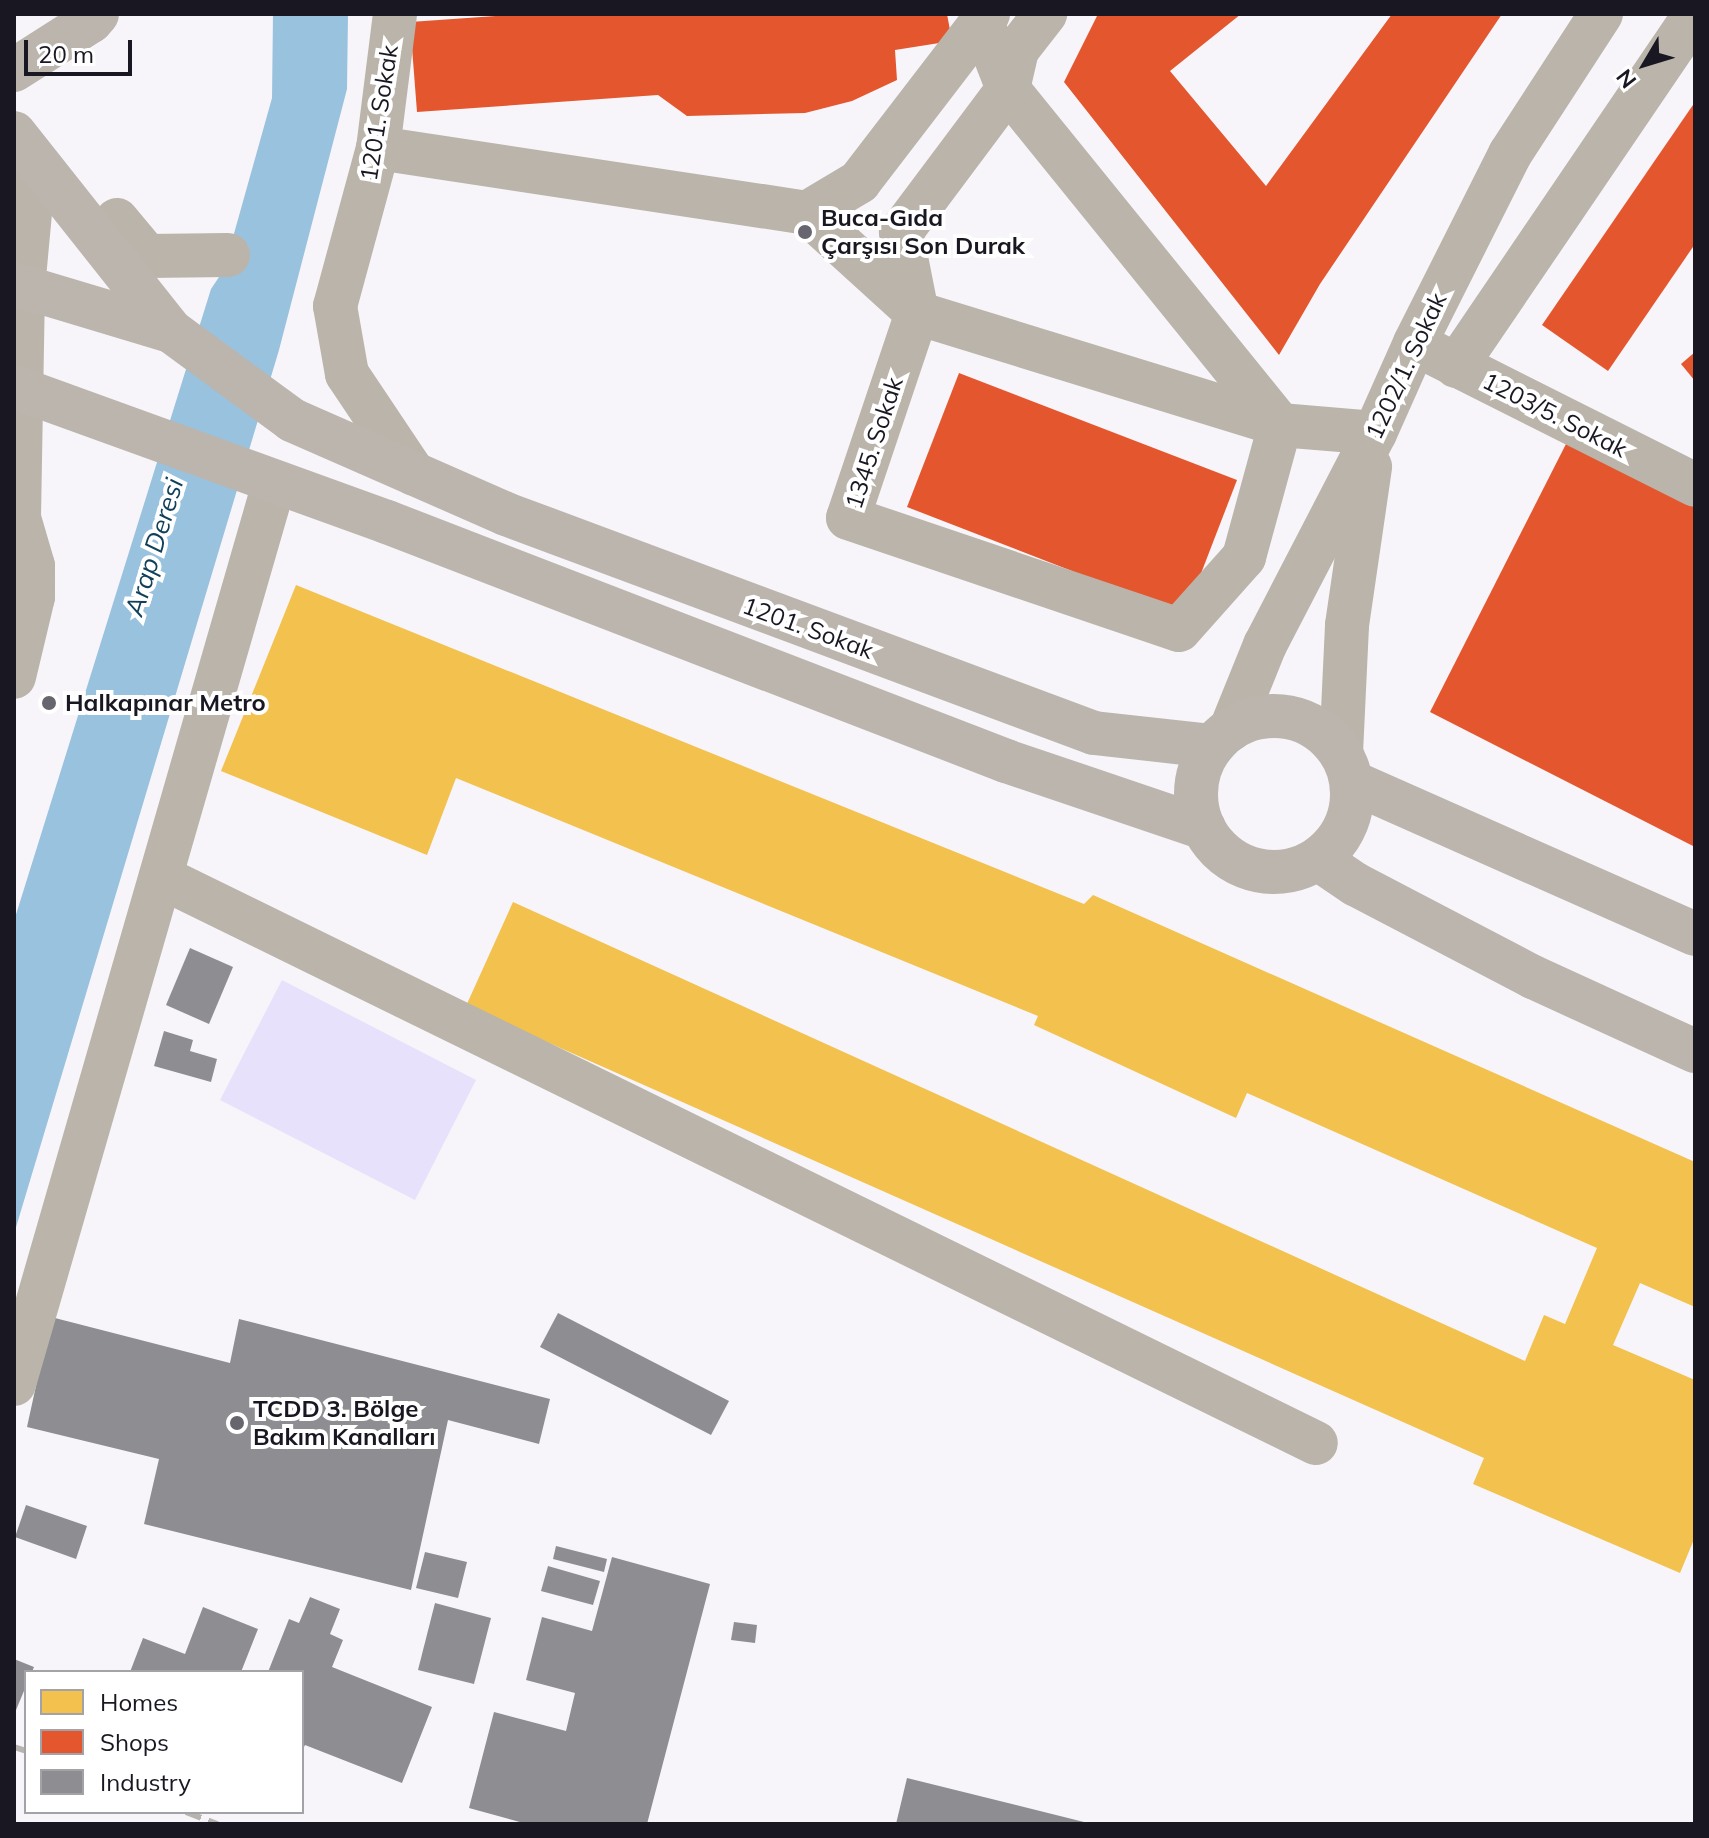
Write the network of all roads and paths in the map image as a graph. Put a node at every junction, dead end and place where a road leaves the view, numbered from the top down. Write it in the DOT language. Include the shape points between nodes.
graph roads {
  1 [pos="97,14"];
  2 [pos="395,14"];
  3 [pos="1045,14"];
  4 [pos="1601,14"];
  5 [pos="1695,14"];
  6 [pos="985,18"];
  7 [pos="14,70"];
  8 [pos="1008,89"];
  9 [pos="14,133"];
  10 [pos="14,144"];
  11 [pos="378,148"];
  12 [pos="807,213"];
  13 [pos="117,220"];
  14 [pos="228,255"];
  15 [pos="19,286"];
  16 [pos="917,313"];
  17 [pos="171,331"];
  18 [pos="1415,343"];
  19 [pos="1456,366"];
  20 [pos="17,388"];
  21 [pos="1280,425"];
  22 [pos="1375,433"];
  23 [pos="414,474"];
  24 [pos="274,484"];
  25 [pos="1695,485"];
  26 [pos="16,517"];
  27 [pos="14,677"];
  28 [pos="1221,737"];
  29 [pos="1346,768"];
  30 [pos="1204,828"];
  31 [pos="1318,859"];
  32 [pos="161,877"];
  33 [pos="1695,934"];
  34 [pos="1695,1051"];
  35 [pos="14,1384"];
  36 [pos="1316,1443"];
  1 -- 7 [label="main road"];
  2 -- 11 [label="street, 1201. Sokak"];
  3 -- 8 [label="street" via="1017,50"];
  4 -- 18 [label="street, 1202/1. Sokak" via="1510,154"];
  5 -- 19 [label="street, 1202/1. Sokak"];
  6 -- 8 [label="street"];
  6 -- 12 [label="street" via="859,182"];
  8 -- 16 [label="street" via="901,232"];
  8 -- 21 [label="street"];
  9 -- 17 [label="main road"];
  10 -- 15 [label="street" via="31,202"];
  11 -- 12 [label="street"];
  11 -- 23 [label="street, 1201. Sokak" via="335,306 347,374"];
  12 -- 16 [label="street"];
  13 -- 14 [label="street" via="147,256"];
  15 -- 17 [label="main road, 1201. Sokak"];
  15 -- 20 [label="street"];
  16 -- 21 [label="street"];
  16 -- 21 [label="street, 1345. Sokak" via="848,518 1179,630 1244,557"];
  17 -- 23 [label="main road, 1201. Sokak" via="292,420"];
  18 -- 19 [label="street, 1203/5. Sokak"];
  18 -- 22 [label="street, 1202/1. Sokak"];
  19 -- 25 [label="street, 1203/5. Sokak"];
  20 -- 24 [label="main road"];
  20 -- 26 [label="street"];
  21 -- 22 [label="street"];
  22 -- 28 [label="street, 1202/1. Sokak"];
  22 -- 29 [label="street" via="1347,625"];
  23 -- 28 [label="main road, 1201. Sokak" via="702,590 1094,733"];
  24 -- 30 [label="main road" via="387,522 1006,761"];
  24 -- 32 [label="street"];
  26 -- 27 [label="street" via="33,566 33,597"];
  28 -- 29 [label="main road" via="1254,718 1278,715 1303,721 1325,734"];
  28 -- 30 [label="main road" via="1202,765 1196,786"];
  29 -- 31 [label="main road" via="1352,804 1346,826"];
  29 -- 33 [label="main road"];
  30 -- 31 [label="main road" via="1220,850 1241,865 1267,872 1293,870"];
  31 -- 34 [label="main road" via="1355,884 1533,977"];
  32 -- 35 [label="street"];
  32 -- 36 [label="street"];
}
